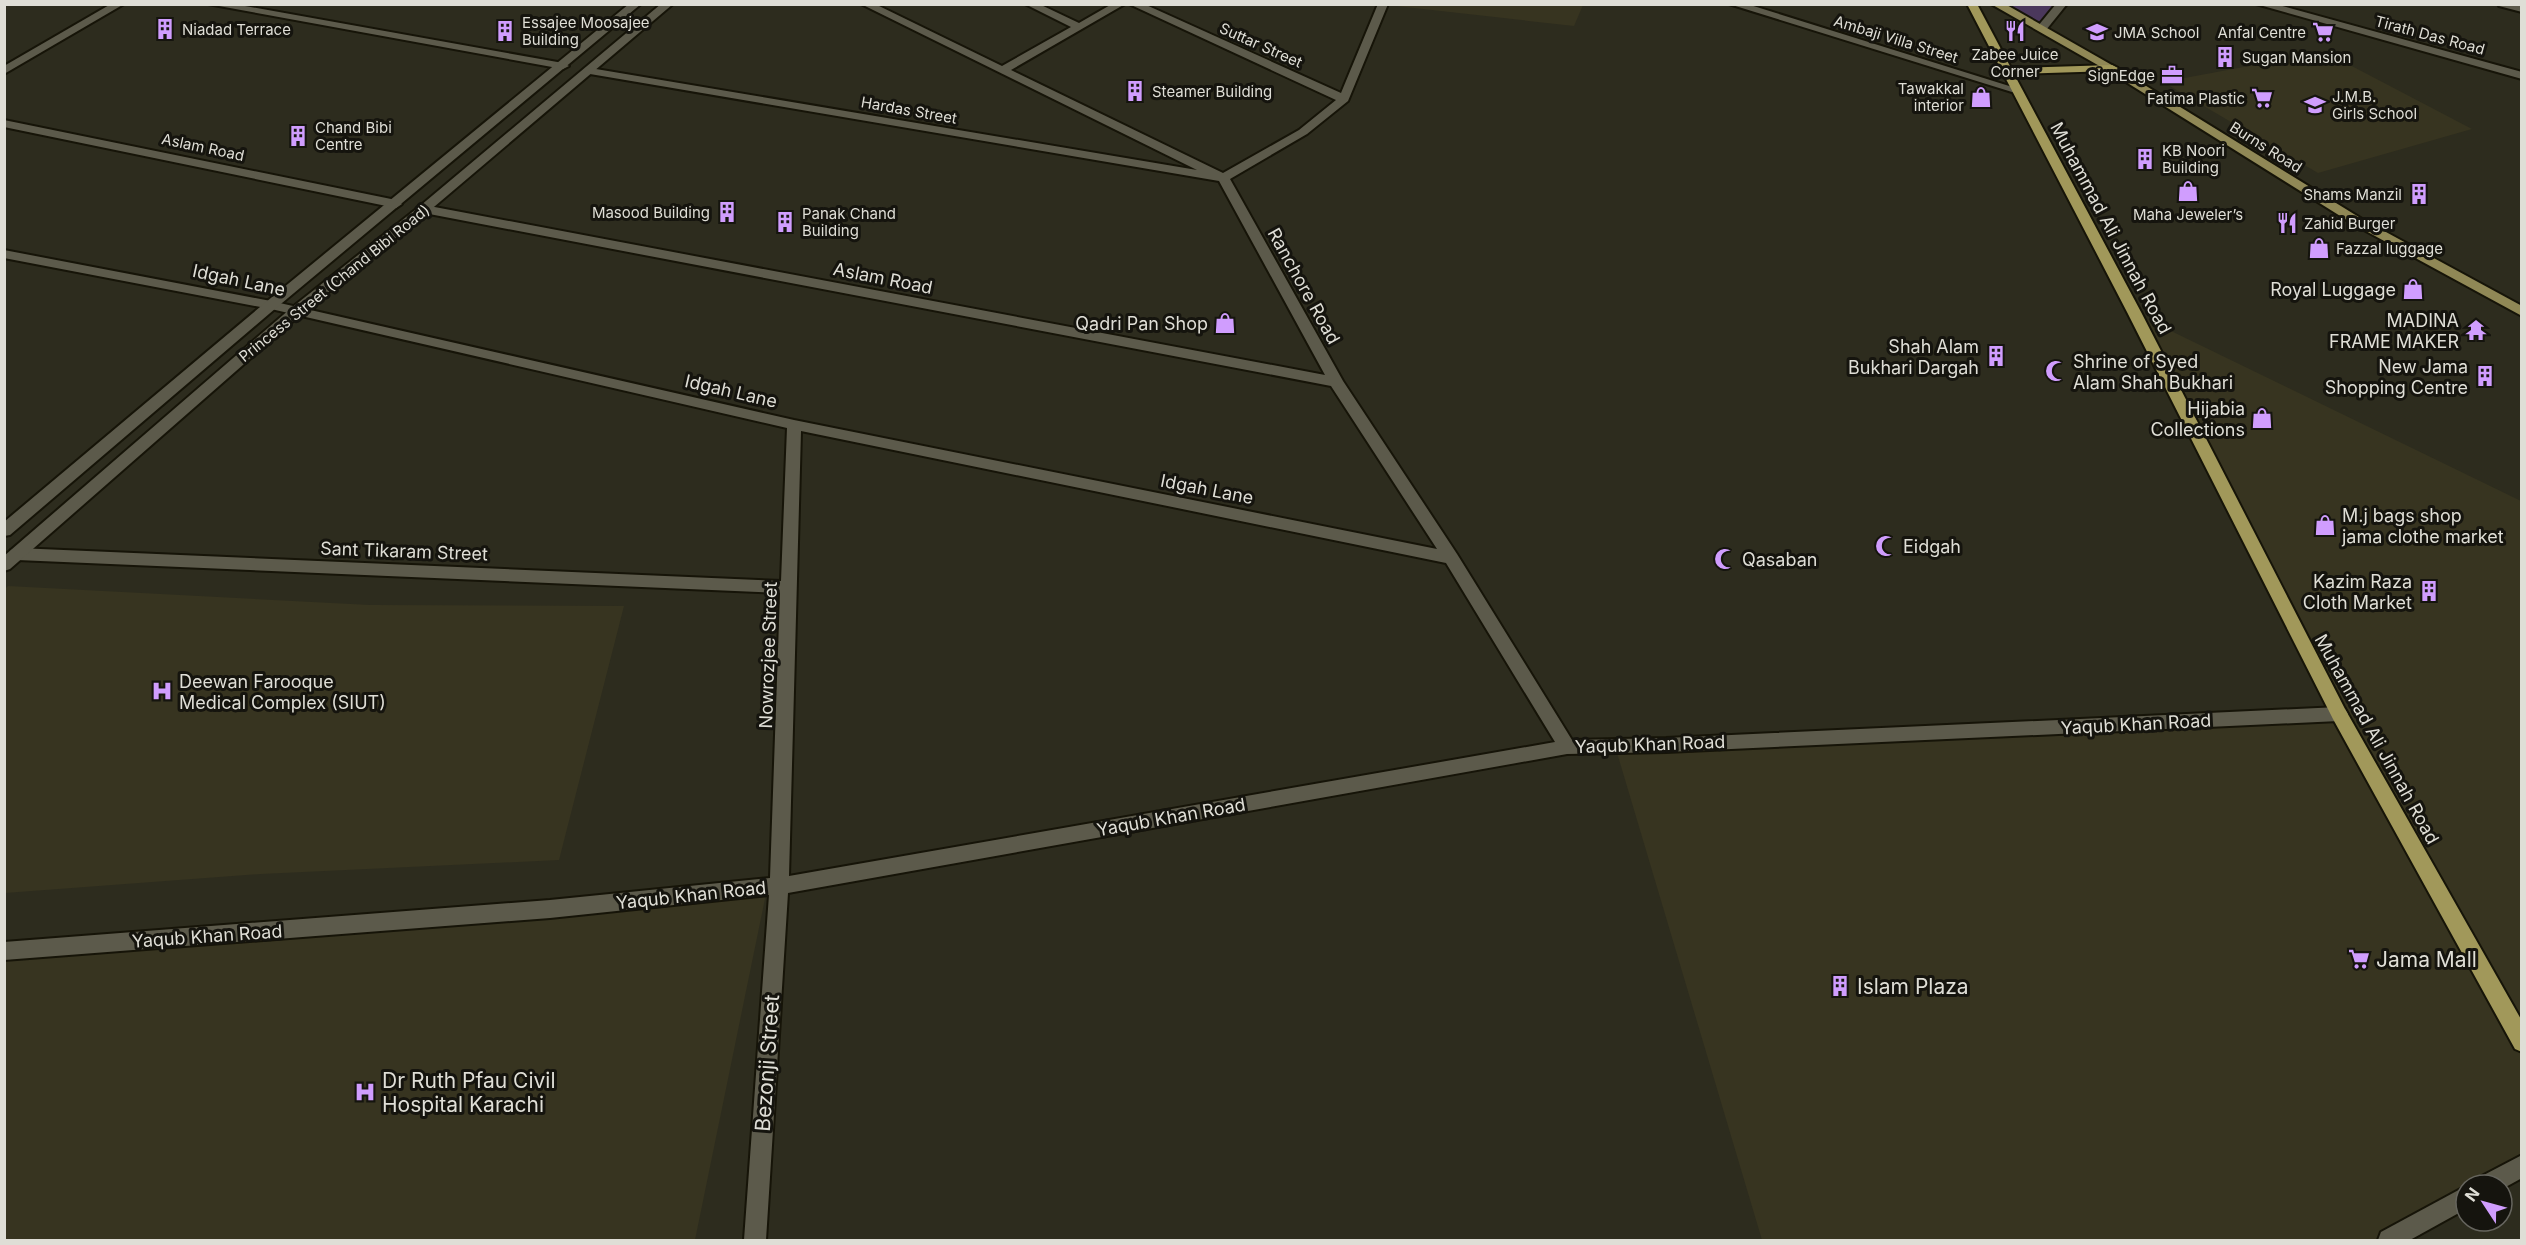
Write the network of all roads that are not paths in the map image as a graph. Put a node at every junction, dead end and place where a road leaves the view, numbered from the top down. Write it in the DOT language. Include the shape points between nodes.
graph roads {
  1 [pos="119,4"];
  2 [pos="213,4"];
  3 [pos="636,4"];
  4 [pos="668,4"];
  5 [pos="1030,4"];
  6 [pos="1120,4"];
  7 [pos="1134,4"];
  8 [pos="1383,4"];
  9 [pos="1734,4"];
  10 [pos="1972,4"];
  11 [pos="1996,4"];
  12 [pos="2062,4"];
  13 [pos="2261,4"];
  14 [pos="2503,4"];
  15 [pos="867,5"];
  16 [pos="2522,9"];
  17 [pos="1079,27"];
  18 [pos="2042,28"];
  19 [pos="563,66"];
  20 [pos="2112,69"];
  21 [pos="1002,70"];
  22 [pos="4,71"];
  23 [pos="590,71"];
  24 [pos="2006,71"];
  25 [pos="2522,76"];
  26 [pos="2016,90"];
  27 [pos="1344,99"];
  28 [pos="4,123"];
  29 [pos="1223,178"];
  30 [pos="396,204"];
  31 [pos="424,209"];
  32 [pos="4,254"];
  33 [pos="271,305"];
  34 [pos="295,312"];
  35 [pos="2522,312"];
  36 [pos="1336,382"];
  37 [pos="794,425"];
  38 [pos="4,531"];
  39 [pos="1451,558"];
  40 [pos="11,560"];
  41 [pos="790,588"];
  42 [pos="2339,714"];
  43 [pos="1567,747"];
  44 [pos="778,886"];
  45 [pos="4,951"];
  46 [pos="2522,1042"];
  47 [pos="2454,1204"];
  48 [pos="755,1240"];
  49 [pos="2389,1240"];
  1 -- 22 [label="street"];
  2 -- 19 [label="street"];
  3 -- 19 [label="street, Princess Street (Chand Bibi Road)"];
  4 -- 23 [label="street, Princess Street (Chand Bibi Road)"];
  5 -- 17 [label="street"];
  6 -- 17 [label="street"];
  7 -- 27 [label="street, Suttar Street"];
  8 -- 27 [label="street"];
  9 -- 26 [label="street, Ambaji Villa Street"];
  10 -- 24 [label="highway, Muhammad Ali Jinnah Road"];
  11 -- 18 [label="main road, Burns Road"];
  12 -- 18 [label="street"];
  13 -- 25 [label="street, Tirath Das Road"];
  14 -- 16 [label="street"];
  15 -- 21 [label="street"];
  17 -- 21 [label="street"];
  18 -- 20 [label="main road, Burns Road"];
  19 -- 30 [label="street, Princess Street (Chand Bibi Road)"];
  20 -- 24 [label="highway"];
  20 -- 35 [label="main road, Burns Road" via="2305,190"];
  21 -- 29 [label="street"];
  23 -- 29 [label="street, Hardas Street"];
  23 -- 31 [label="street, Princess Street (Chand Bibi Road)"];
  24 -- 26 [label="highway, Muhammad Ali Jinnah Road"];
  26 -- 42 [label="highway, Muhammad Ali Jinnah Road"];
  27 -- 29 [label="street" via="1303,132"];
  28 -- 30 [label="street, Aslam Road"];
  29 -- 36 [label="street, Ranchore Road"];
  30 -- 33 [label="street, Princess Street (Chand Bibi Road)"];
  31 -- 34 [label="street, Princess Street (Chand Bibi Road)"];
  31 -- 36 [label="street, Aslam Road"];
  32 -- 33 [label="street, Idgah Lane"];
  33 -- 34 [label="street, Idgah Lane"];
  33 -- 38 [label="street, Princess Street (Chand Bibi Road)"];
  34 -- 37 [label="street, Idgah Lane"];
  34 -- 40 [label="street, Princess Street (Chand Bibi Road)"];
  36 -- 39 [label="street, Ranchore Road"];
  37 -- 39 [label="street, Idgah Lane"];
  37 -- 41 [label="street, Nowrozjee Street"];
  39 -- 43 [label="street, Ranchore Road"];
  40 -- 41 [label="street, Sant Tikaram Street"];
  41 -- 44 [label="street, Nowrozjee Street"];
  42 -- 43 [label="street, Yaqub Khan Road"];
  42 -- 46 [label="highway, Muhammad Ali Jinnah Road"];
  43 -- 44 [label="street, Yaqub Khan Road"];
  44 -- 45 [label="street, Yaqub Khan Road" via="550,909"];
  44 -- 48 [label="street, Bezonji Street"];
  47 -- 49 [label="street"];
}
